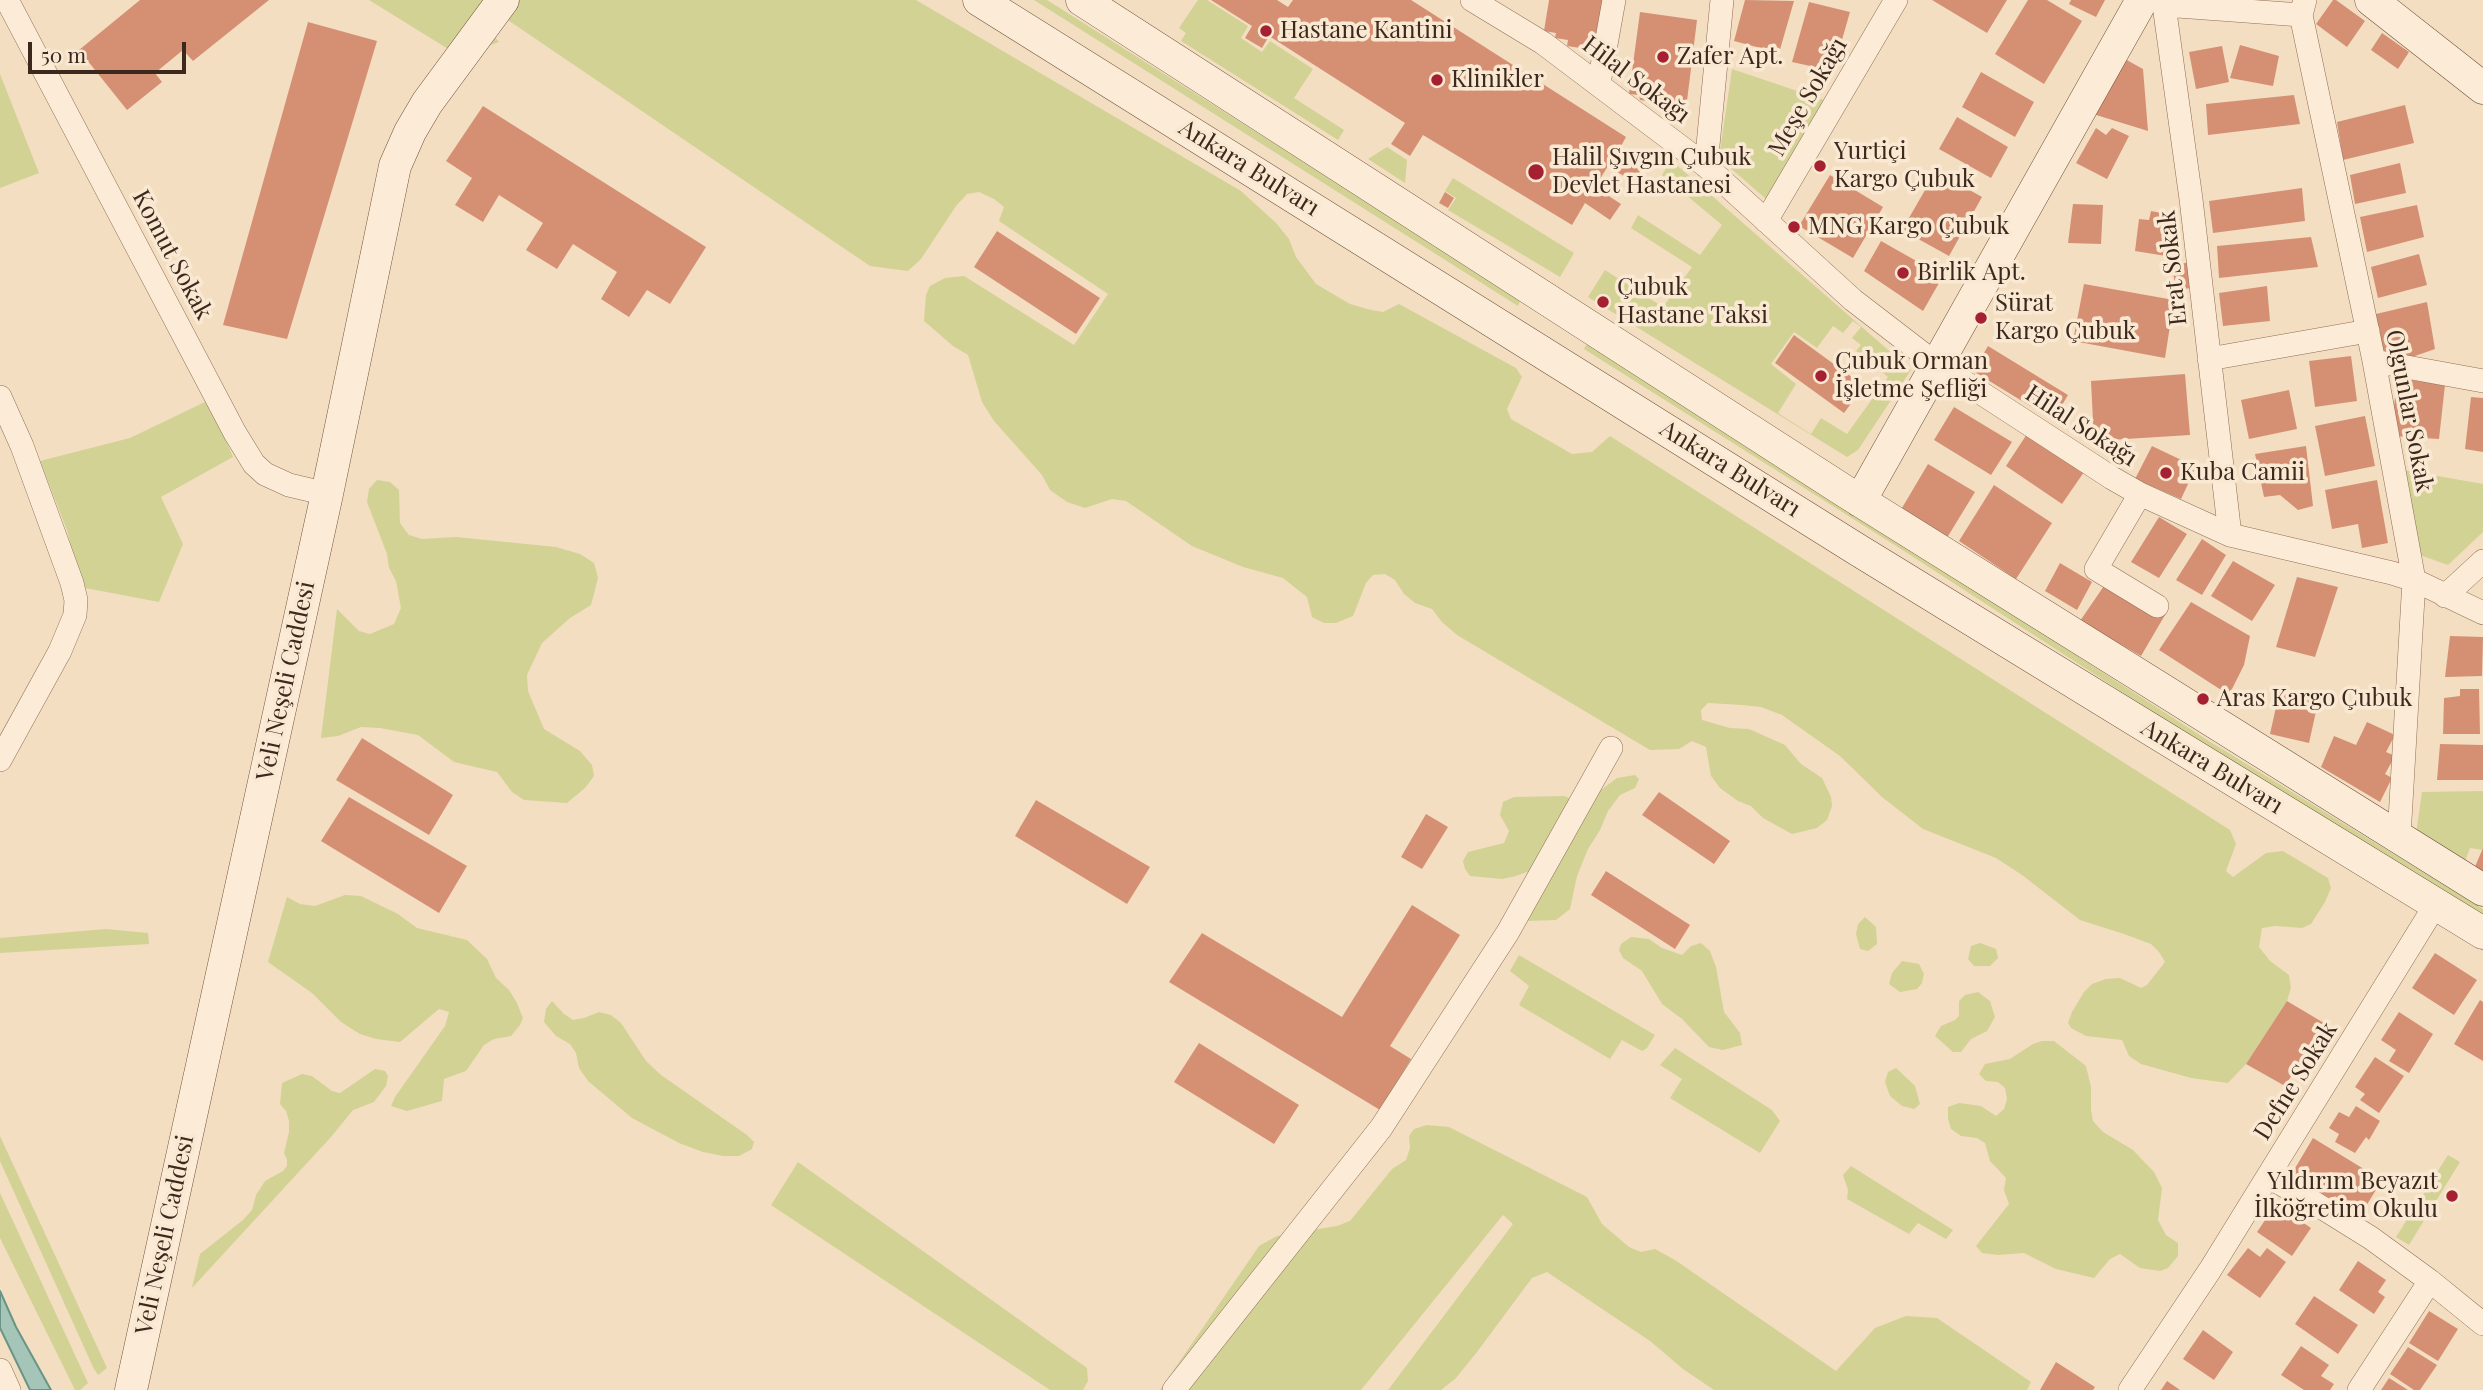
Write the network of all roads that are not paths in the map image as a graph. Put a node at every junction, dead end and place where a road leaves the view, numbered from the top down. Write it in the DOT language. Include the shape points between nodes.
graph roads {
  1 [pos="503,0"];
  2 [pos="979,0"];
  3 [pos="1082,0"];
  4 [pos="1472,0"];
  5 [pos="1614,0"];
  6 [pos="1722,0"];
  7 [pos="1896,0"];
  8 [pos="2371,0"];
  9 [pos="10,1"];
  10 [pos="2154,2"];
  11 [pos="2303,7"];
  12 [pos="1599,83"];
  13 [pos="2483,88"];
  14 [pos="1706,166"];
  15 [pos="1766,220"];
  16 [pos="2368,331"];
  17 [pos="2209,359"];
  18 [pos="2374,360"];
  19 [pos="1936,363"];
  20 [pos="2483,381"];
  21 [pos="0,397"];
  22 [pos="327,494"];
  23 [pos="2140,494"];
  24 [pos="1860,501"];
  25 [pos="2230,535"];
  26 [pos="2483,561"];
  27 [pos="2414,580"];
  28 [pos="2445,596"];
  29 [pos="2157,606"];
  30 [pos="2483,613"];
  31 [pos="1611,748"];
  32 [pos="0,760"];
  33 [pos="2399,837"];
  34 [pos="2483,890"];
  35 [pos="2436,904"];
  36 [pos="2483,933"];
  37 [pos="2268,1177"];
  38 [pos="2430,1281"];
  39 [pos="2483,1324"];
  40 [pos="0,1370"];
  41 [pos="9,1390"];
  42 [pos="131,1390"];
  43 [pos="1174,1390"];
  44 [pos="2130,1390"];
  45 [pos="2359,1390"];
  1 -- 22 [label="main road, Veli Neşeli Caddesi" via="427,103 396,166"];
  2 -- 35 [label="main road, Ankara Bulvarı" via="1858,550"];
  3 -- 24 [label="main road, Ankara Bulvarı"];
  4 -- 12 [label="street, Hilal Sokağı"];
  5 -- 12 [label="street"];
  6 -- 14 [label="street"];
  7 -- 15 [label="street, Meşe Sokağı"];
  8 -- 13 [label="main road"];
  9 -- 22 [label="street, Komut Sokak" via="254,464 289,485"];
  10 -- 11 [label="street"];
  10 -- 17 [label="street, Erat Sokak" via="2191,199"];
  10 -- 19 [label="main road"];
  11 -- 16 [label="street, Olgunlar Sokak"];
  12 -- 14 [label="street, Hilal Sokağı"];
  14 -- 15 [label="street, Hilal Sokağı"];
  15 -- 19 [label="street, Hilal Sokağı" via="1853,300"];
  16 -- 17 [label="street"];
  16 -- 18 [label="street, Olgunlar Sokak"];
  17 -- 25 [label="street, Erat Sokak"];
  18 -- 20 [label="street"];
  18 -- 27 [label="street, Olgunlar Sokak"];
  19 -- 23 [label="street, Hilal Sokağı"];
  19 -- 24 [label="main road"];
  21 -- 32 [label="street" via="76,600 60,652"];
  22 -- 42 [label="main road, Veli Neşeli Caddesi"];
  23 -- 25 [label="street, Hilal Sokağı"];
  23 -- 29 [label="street" via="2096,569"];
  24 -- 33 [label="main road, Ankara Bulvarı"];
  25 -- 27 [label="street, Hilal Sokağı"];
  26 -- 28 [label="street"];
  27 -- 28 [label="street, Hilal Sokağı"];
  27 -- 33 [label="street, Olgunlar Sokak"];
  28 -- 30 [label="street, Hilal Sokağı"];
  31 -- 43 [label="street" via="1508,932 1381,1128"];
  33 -- 34 [label="main road, Ankara Bulvarı"];
  35 -- 36 [label="main road, Ankara Bulvarı"];
  35 -- 37 [label="street, Defne Sokak"];
  37 -- 38 [label="street" via="2338,1217"];
  37 -- 44 [label="street, Defne Sokak"];
  38 -- 39 [label="street"];
  38 -- 45 [label="street"];
  40 -- 41 [label="street"];
}
